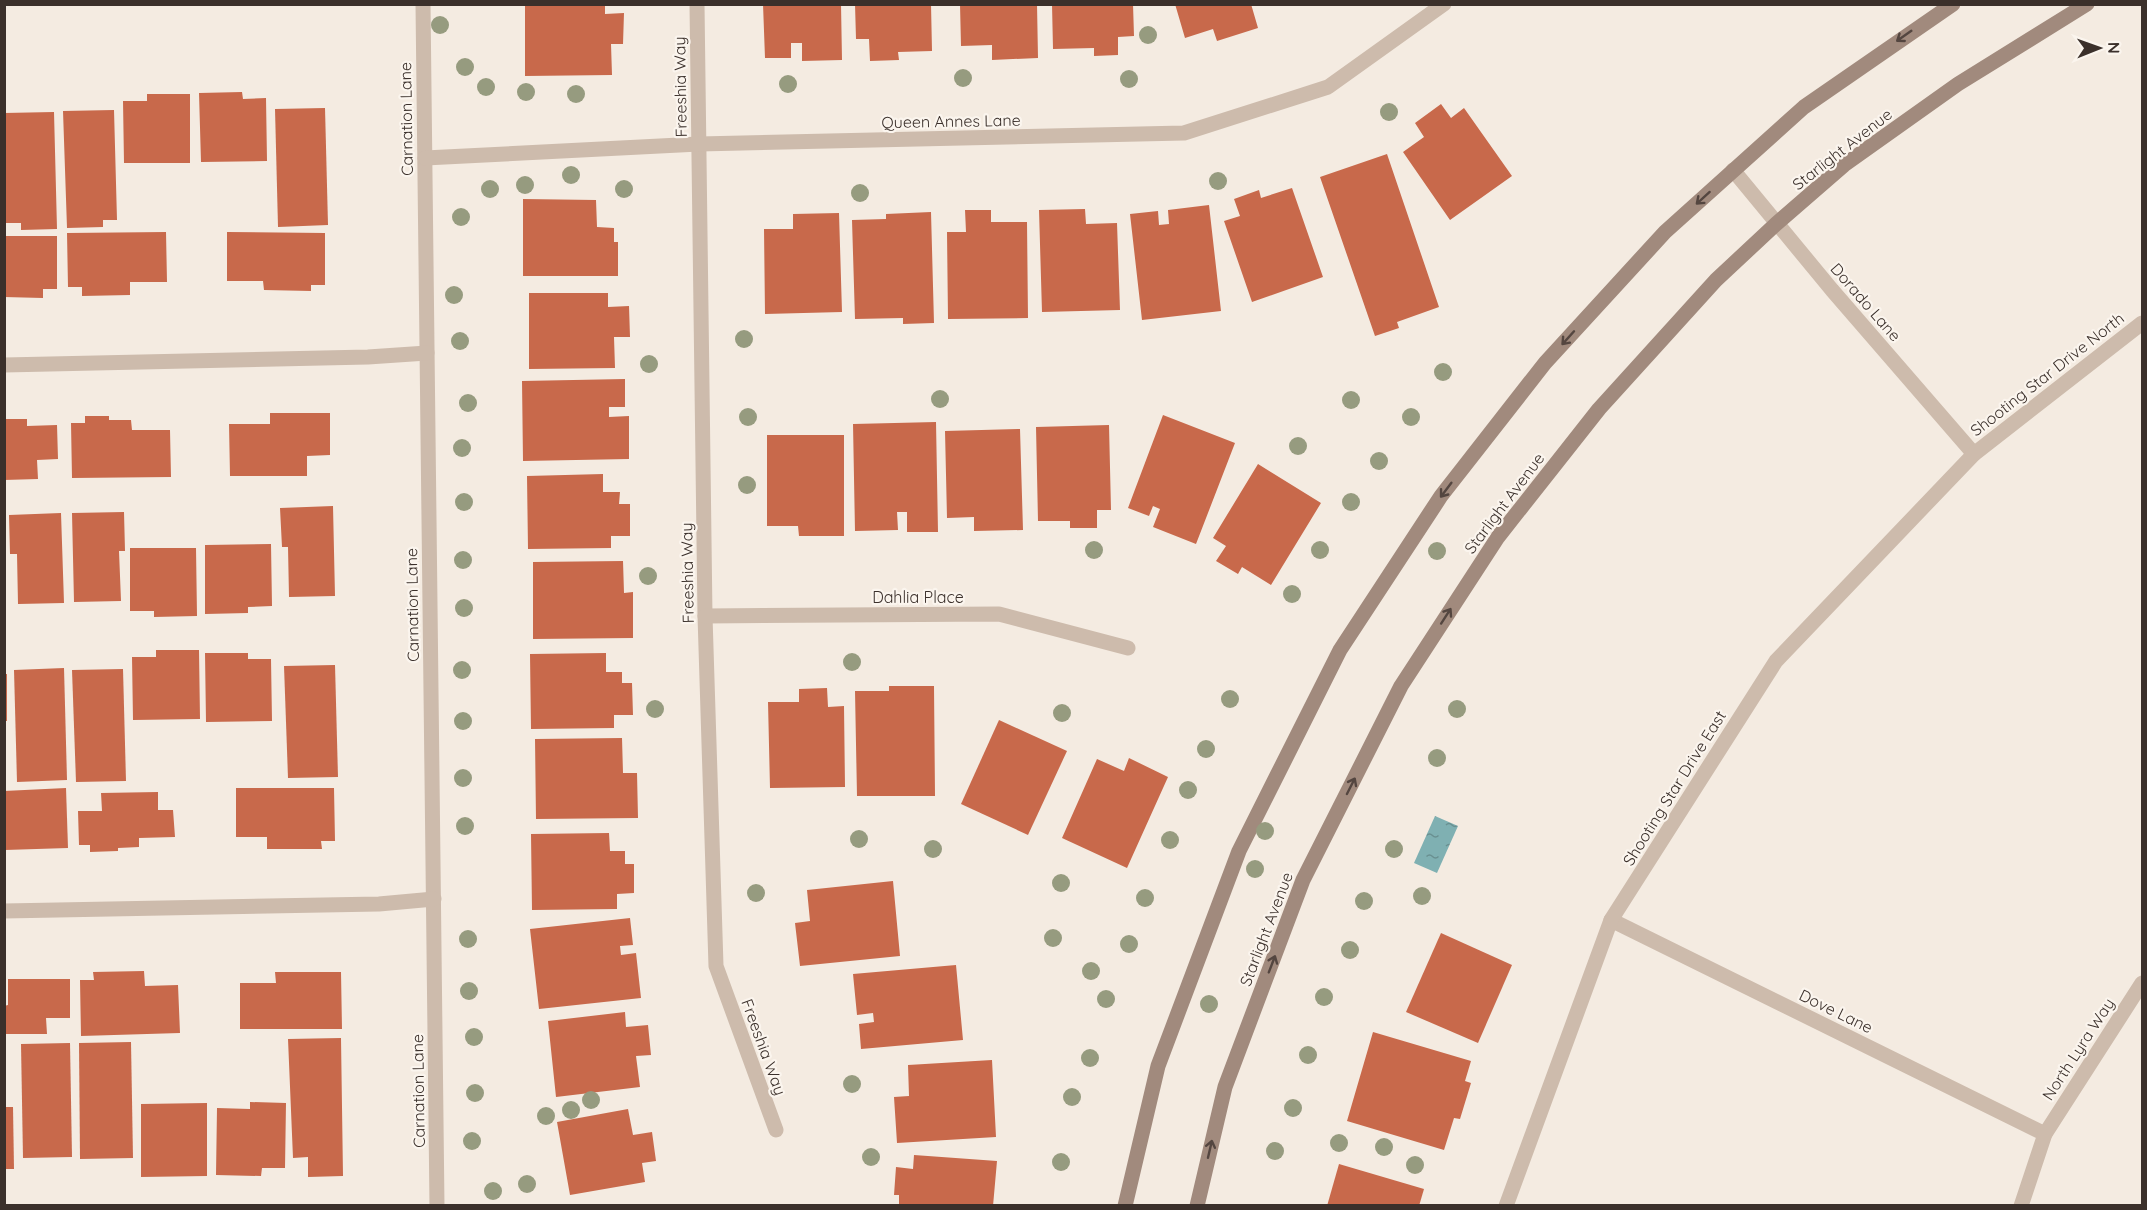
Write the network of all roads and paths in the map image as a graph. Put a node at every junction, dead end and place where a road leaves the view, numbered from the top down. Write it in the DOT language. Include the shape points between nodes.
graph roads {
  1 [pos="423,4"];
  2 [pos="697,4"];
  3 [pos="1444,4"];
  4 [pos="1953,4"];
  5 [pos="2087,4"];
  6 [pos="699,144"];
  7 [pos="425,158"];
  8 [pos="1733,170"];
  9 [pos="1776,224"];
  10 [pos="2142,323"];
  11 [pos="427,353"];
  12 [pos="4,365"];
  13 [pos="1974,454"];
  14 [pos="705,616"];
  15 [pos="1128,648"];
  16 [pos="434,899"];
  17 [pos="4,911"];
  18 [pos="1611,920"];
  19 [pos="2142,983"];
  20 [pos="776,1130"];
  21 [pos="2045,1134"];
  22 [pos="437,1206"];
  23 [pos="1125,1206"];
  24 [pos="1197,1206"];
  25 [pos="1506,1206"];
  26 [pos="2021,1206"];
  1 -- 7 [label="street, Carnation Lane"];
  2 -- 6 [label="street, Freeshia Way"];
  3 -- 6 [label="street, Queen Annes Lane" via="1328,87 1185,134"];
  4 -- 8 [label="street, one-way" via="1803,107"];
  5 -- 9 [label="street, Starlight Avenue" via="1958,84 1844,165"];
  6 -- 7 [label="street, Queen Annes Lane"];
  6 -- 14 [label="street, Freeshia Way"];
  7 -- 11 [label="street, Carnation Lane"];
  8 -- 9 [label="street, Dorado Lane"];
  8 -- 23 [label="street, one-way" via="1665,232 1545,363 1442,496 1340,650 1239,851 1158,1066"];
  9 -- 13 [label="street, Dorado Lane"];
  24 -- 9 [label="street, Starlight Avenue, one-way" via="1225,1087 1303,880 1401,686 1498,537 1599,409 1716,280"];
  10 -- 13 [label="street, Shooting Star Drive North"];
  11 -- 12 [label="street"];
  11 -- 16 [label="street, Carnation Lane"];
  13 -- 18 [label="street, Shooting Star Drive East" via="1776,661"];
  14 -- 15 [label="street, Dahlia Place" via="999,614"];
  14 -- 20 [label="street, Freeshia Way" via="716,966"];
  16 -- 17 [label="street" via="379,904"];
  16 -- 22 [label="street, Carnation Lane"];
  18 -- 21 [label="street, Dove Lane"];
  18 -- 25 [label="street, Shooting Star Drive East"];
  19 -- 21 [label="street, North Lyra Way"];
  21 -- 26 [label="street, North Lyra Way"];
}
